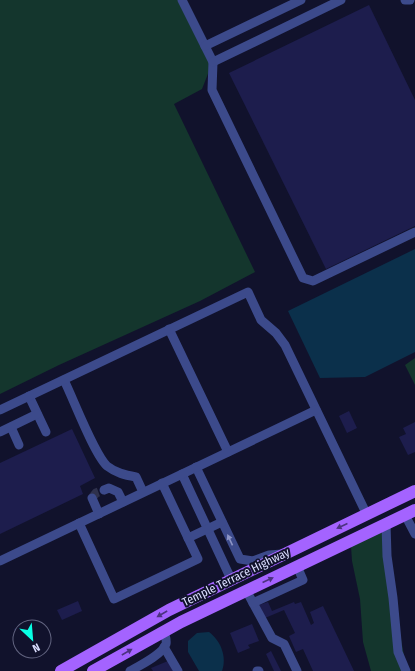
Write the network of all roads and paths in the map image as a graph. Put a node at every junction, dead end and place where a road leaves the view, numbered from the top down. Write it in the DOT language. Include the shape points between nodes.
graph roads {
  1 [pos="182,0"];
  2 [pos="301,0"];
  3 [pos="341,0"];
  4 [pos="405,0"];
  5 [pos="410,0"];
  6 [pos="205,46"];
  7 [pos="213,62"];
  8 [pos="415,232"];
  9 [pos="170,329"];
  10 [pos="64,380"];
  11 [pos="29,396"];
  12 [pos="0,410"];
  13 [pos="316,410"];
  14 [pos="37,414"];
  15 [pos="11,427"];
  16 [pos="0,432"];
  17 [pos="46,432"];
  18 [pos="19,445"];
  19 [pos="228,452"];
  20 [pos="196,467"];
  21 [pos="182,474"];
  22 [pos="162,483"];
  23 [pos="104,490"];
  24 [pos="415,491"];
  25 [pos="143,492"];
  26 [pos="92,498"];
  27 [pos="122,502"];
  28 [pos="410,513"];
  29 [pos="99,514"];
  30 [pos="367,514"];
  31 [pos="222,522"];
  32 [pos="79,523"];
  33 [pos="386,524"];
  34 [pos="207,529"];
  35 [pos="415,534"];
  36 [pos="188,538"];
  37 [pos="284,554"];
  38 [pos="0,561"];
  39 [pos="297,566"];
  40 [pos="231,580"];
  41 [pos="246,590"];
  42 [pos="253,603"];
  43 [pos="164,631"];
  44 [pos="164,647"];
  45 [pos="140,668"];
  46 [pos="102,669"];
  47 [pos="60,671"];
  48 [pos="130,671"];
  49 [pos="178,671"];
  50 [pos="297,671"];
  51 [pos="406,671"];
  1 -- 6 [label="street"];
  2 -- 6 [label="street"];
  3 -- 7 [label="street"];
  4 -- 5 [label="street"];
  6 -- 7 [label="street"];
  7 -- 8 [label="street" via="212,90 303,278 313,281"];
  9 -- 10 [label="street"];
  9 -- 13 [label="street" via="248,292 261,320 285,345"];
  9 -- 19 [label="street"];
  10 -- 11 [label="street"];
  10 -- 25 [label="street" via="96,448 107,465 121,475 136,476"];
  11 -- 12 [label="street"];
  11 -- 14 [label="street"];
  13 -- 19 [label="street"];
  13 -- 30 [label="street"];
  14 -- 15 [label="street"];
  14 -- 17 [label="street"];
  15 -- 16 [label="street"];
  15 -- 18 [label="street"];
  19 -- 20 [label="street"];
  20 -- 21 [label="street"];
  20 -- 31 [label="street"];
  21 -- 22 [label="street"];
  21 -- 34 [label="street"];
  22 -- 25 [label="street"];
  22 -- 36 [label="street"];
  23 -- 27 [label="street" via="109,488 118,492"];
  24 -- 30 [label="main road, Temple Terrace Highway"];
  25 -- 27 [label="street"];
  26 -- 29 [label="street"];
  27 -- 29 [label="street"];
  28 -- 33 [label="main road, Temple Terrace Highway"];
  28 -- 35 [label="street"];
  29 -- 32 [label="street"];
  30 -- 37 [label="main road, Temple Terrace Highway, one-way"];
  31 -- 34 [label="street"];
  37 -- 31 [label="street, one-way" via="269,555 253,561 240,559"];
  32 -- 36 [label="street" via="114,599 198,559"];
  32 -- 38 [label="street"];
  33 -- 39 [label="main road, Temple Terrace Highway"];
  33 -- 51 [label="street" via="398,652"];
  34 -- 36 [label="street"];
  34 -- 40 [label="street"];
  37 -- 40 [label="main road, Temple Terrace Highway"];
  41 -- 39 [label="main road, Temple Terrace Highway, one-way"];
  39 -- 42 [label="street" via="304,580"];
  40 -- 47 [label="main road, Temple Terrace Highway, one-way" via="169,610"];
  41 -- 42 [label="street"];
  41 -- 43 [label="main road, Temple Terrace Highway"];
  42 -- 50 [label="street" via="272,638 284,644"];
  43 -- 44 [label="street"];
  46 -- 43 [label="main road, Temple Terrace Highway, one-way"];
  44 -- 45 [label="street"];
  44 -- 49 [label="street"];
  45 -- 48 [label="street"];
}
